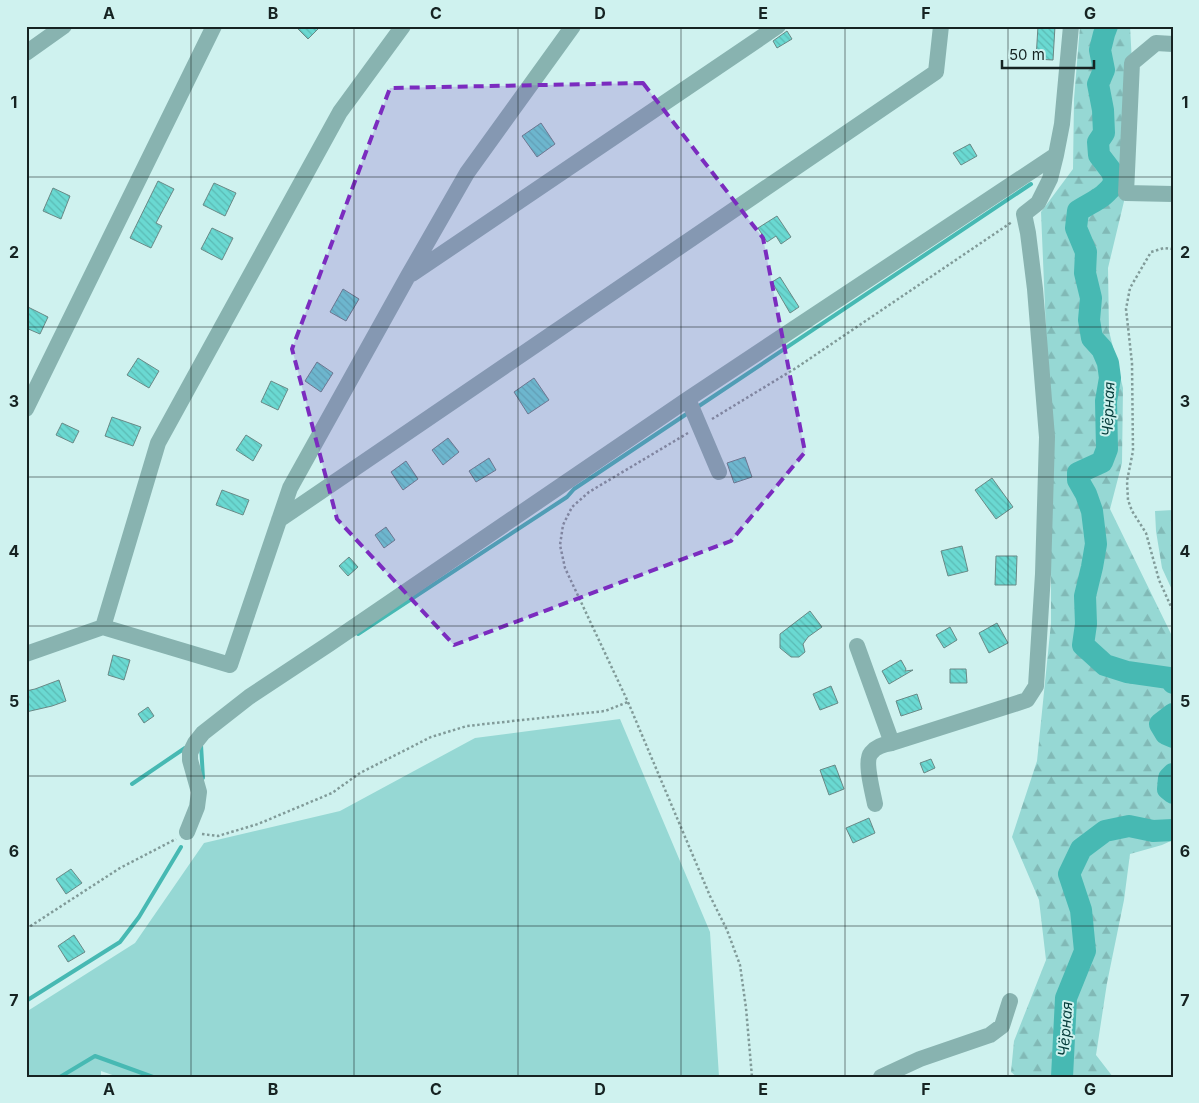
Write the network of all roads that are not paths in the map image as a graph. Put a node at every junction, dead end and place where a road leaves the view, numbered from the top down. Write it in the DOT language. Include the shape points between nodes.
graph roads {
  1 [pos="64,26"];
  2 [pos="214,26"];
  3 [pos="403,26"];
  4 [pos="573,26"];
  5 [pos="778,26"];
  6 [pos="941,26"];
  7 [pos="1072,26"];
  8 [pos="1173,44"];
  9 [pos="26,53"];
  10 [pos="1056,155"];
  11 [pos="1173,194"];
  12 [pos="408,276"];
  13 [pos="688,399"];
  14 [pos="26,409"];
  15 [pos="719,472"];
  16 [pos="279,520"];
  17 [pos="103,627"];
  18 [pos="858,646"];
  19 [pos="26,654"];
  20 [pos="892,743"];
  21 [pos="875,804"];
  22 [pos="187,832"];
  23 [pos="1010,1001"];
  24 [pos="881,1077"];
  1 -- 9 [label="street"];
  2 -- 14 [label="street"];
  3 -- 17 [label="street" via="340,112 158,443"];
  4 -- 12 [label="street" via="467,173"];
  5 -- 12 [label="street"];
  6 -- 16 [label="street" via="936,72"];
  7 -- 10 [label="street"];
  8 -- 11 [label="street" via="1156,43 1132,63 1126,193"];
  10 -- 13 [label="street"];
  10 -- 20 [label="street" via="1050,179 1038,203 1024,214 1035,289 1047,437 1036,686 1027,700"];
  12 -- 16 [label="street" via="290,488"];
  13 -- 15 [label="street"];
  13 -- 22 [label="street" via="249,697 203,733 190,753 199,792"];
  16 -- 17 [label="street" via="230,665"];
  17 -- 19 [label="street"];
  18 -- 20 [label="street"];
  20 -- 21 [label="street" via="880,745 870,753 868,762"];
  23 -- 24 [label="street" via="1002,1026 990,1035 920,1059"];
}
